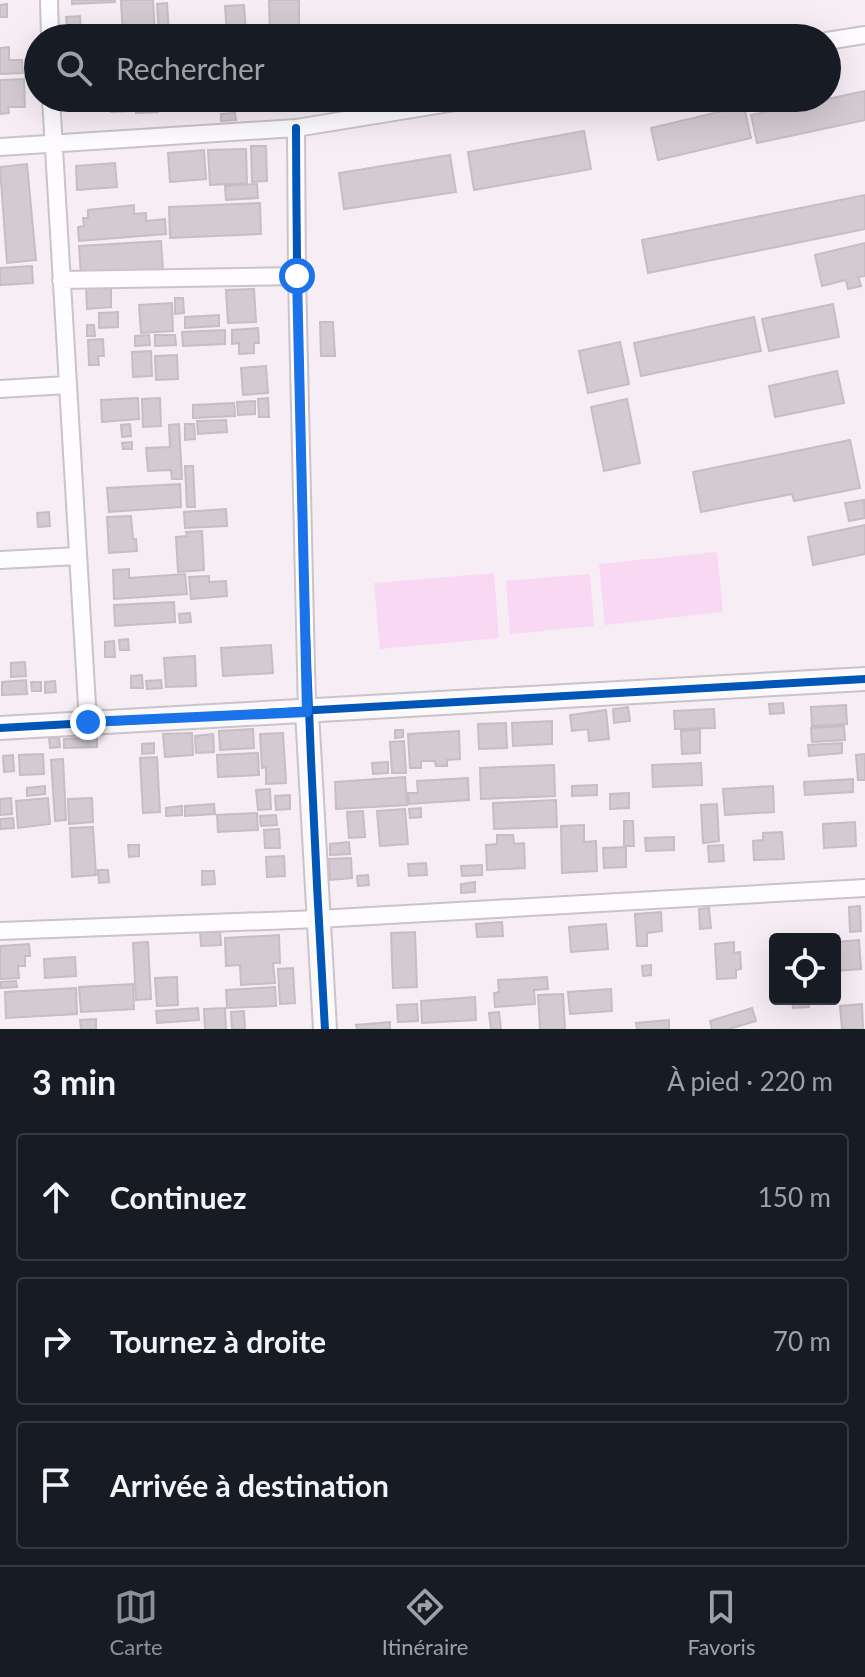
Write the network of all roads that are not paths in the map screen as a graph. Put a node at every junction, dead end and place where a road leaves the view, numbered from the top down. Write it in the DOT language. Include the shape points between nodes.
graph roads {
  1 [pos="49,0"];
  2 [pos="50,24"];
  3 [pos="865,35"];
  4 [pos="841,39"];
  5 [pos="51,112"];
  6 [pos="394,112"];
  7 [pos="296,128"];
  8 [pos="52,143"];
  9 [pos="0,147"];
  10 [pos="297,276"];
  11 [pos="61,280"];
  12 [pos="67,385"];
  13 [pos="0,389"];
  14 [pos="78,556"];
  15 [pos="0,560"];
  16 [pos="865,679"];
  17 [pos="307,712"];
  18 [pos="88,722"];
  19 [pos="0,728"];
  20 [pos="865,888"];
  21 [pos="318,919"];
  22 [pos="0,931"];
  23 [pos="325,1029"];
  1 -- 2 [label="street"];
  3 -- 4 [label="street"];
  5 -- 8 [label="street"];
  6 -- 7 [label="street"];
  7 -- 8 [label="street"];
  7 -- 10 [label="street"];
  8 -- 9 [label="street"];
  8 -- 11 [label="street"];
  10 -- 11 [label="street"];
  10 -- 17 [label="street"];
  11 -- 12 [label="street"];
  12 -- 13 [label="street"];
  12 -- 14 [label="street"];
  14 -- 15 [label="street"];
  14 -- 18 [label="street"];
  16 -- 17 [label="street"];
  17 -- 18 [label="street"];
  17 -- 21 [label="street"];
  18 -- 19 [label="street"];
  20 -- 21 [label="street"];
  21 -- 22 [label="street"];
  21 -- 23 [label="street"];
}
